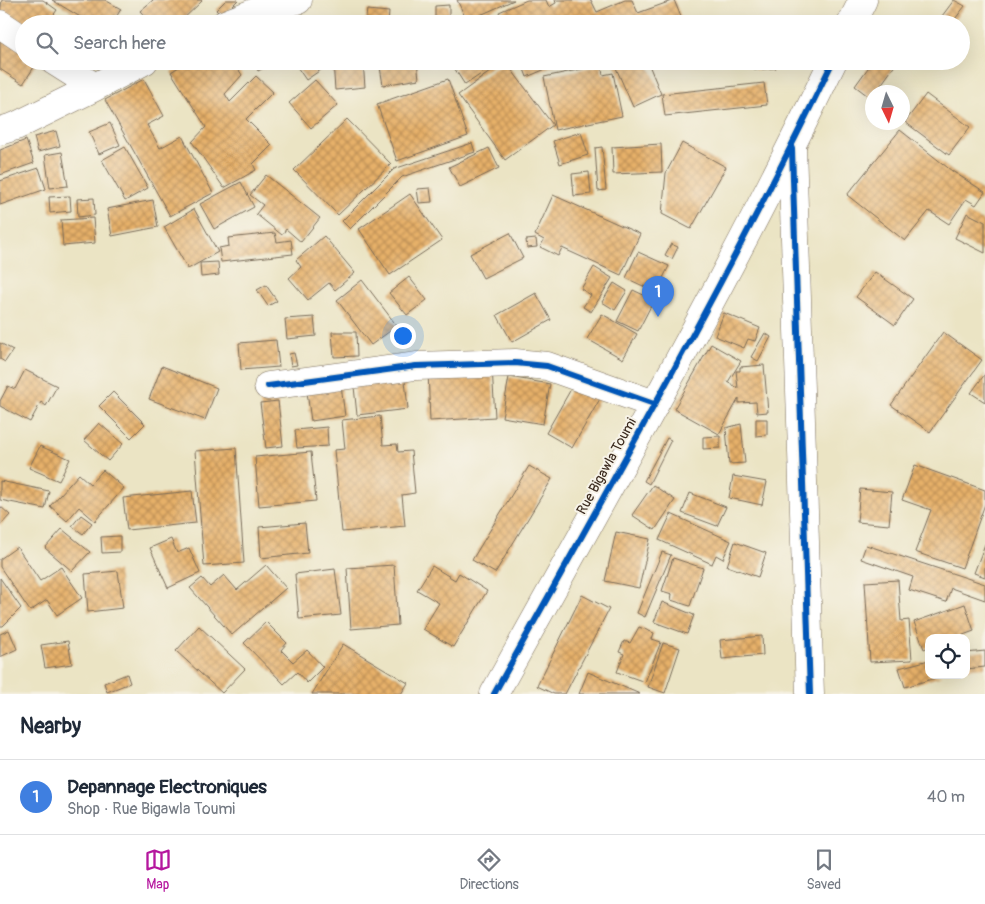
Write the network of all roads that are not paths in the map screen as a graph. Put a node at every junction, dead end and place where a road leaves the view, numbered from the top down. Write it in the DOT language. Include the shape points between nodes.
graph roads {
  1 [pos="298,0"];
  2 [pos="863,0"];
  3 [pos="248,15"];
  4 [pos="856,15"];
  5 [pos="0,24"];
  6 [pos="15,34"];
  7 [pos="68,70"];
  8 [pos="127,70"];
  9 [pos="829,70"];
  10 [pos="95,87"];
  11 [pos="0,131"];
  12 [pos="792,147"];
  13 [pos="268,386"];
  14 [pos="654,404"];
  15 [pos="494,694"];
  16 [pos="810,694"];
  1 -- 3 [label="street"];
  2 -- 4 [label="street"];
  5 -- 6 [label="street"];
  7 -- 10 [label="street"];
  8 -- 10 [label="street"];
  9 -- 12 [label="street, Rue Bigawla Toumi"];
  10 -- 11 [label="street"];
  12 -- 14 [label="street, Rue Bigawla Toumi"];
  12 -- 16 [label="street"];
  13 -- 14 [label="street" via="423,365 515,363 547,366"];
  14 -- 15 [label="street, Rue Bigawla Toumi"];
}
